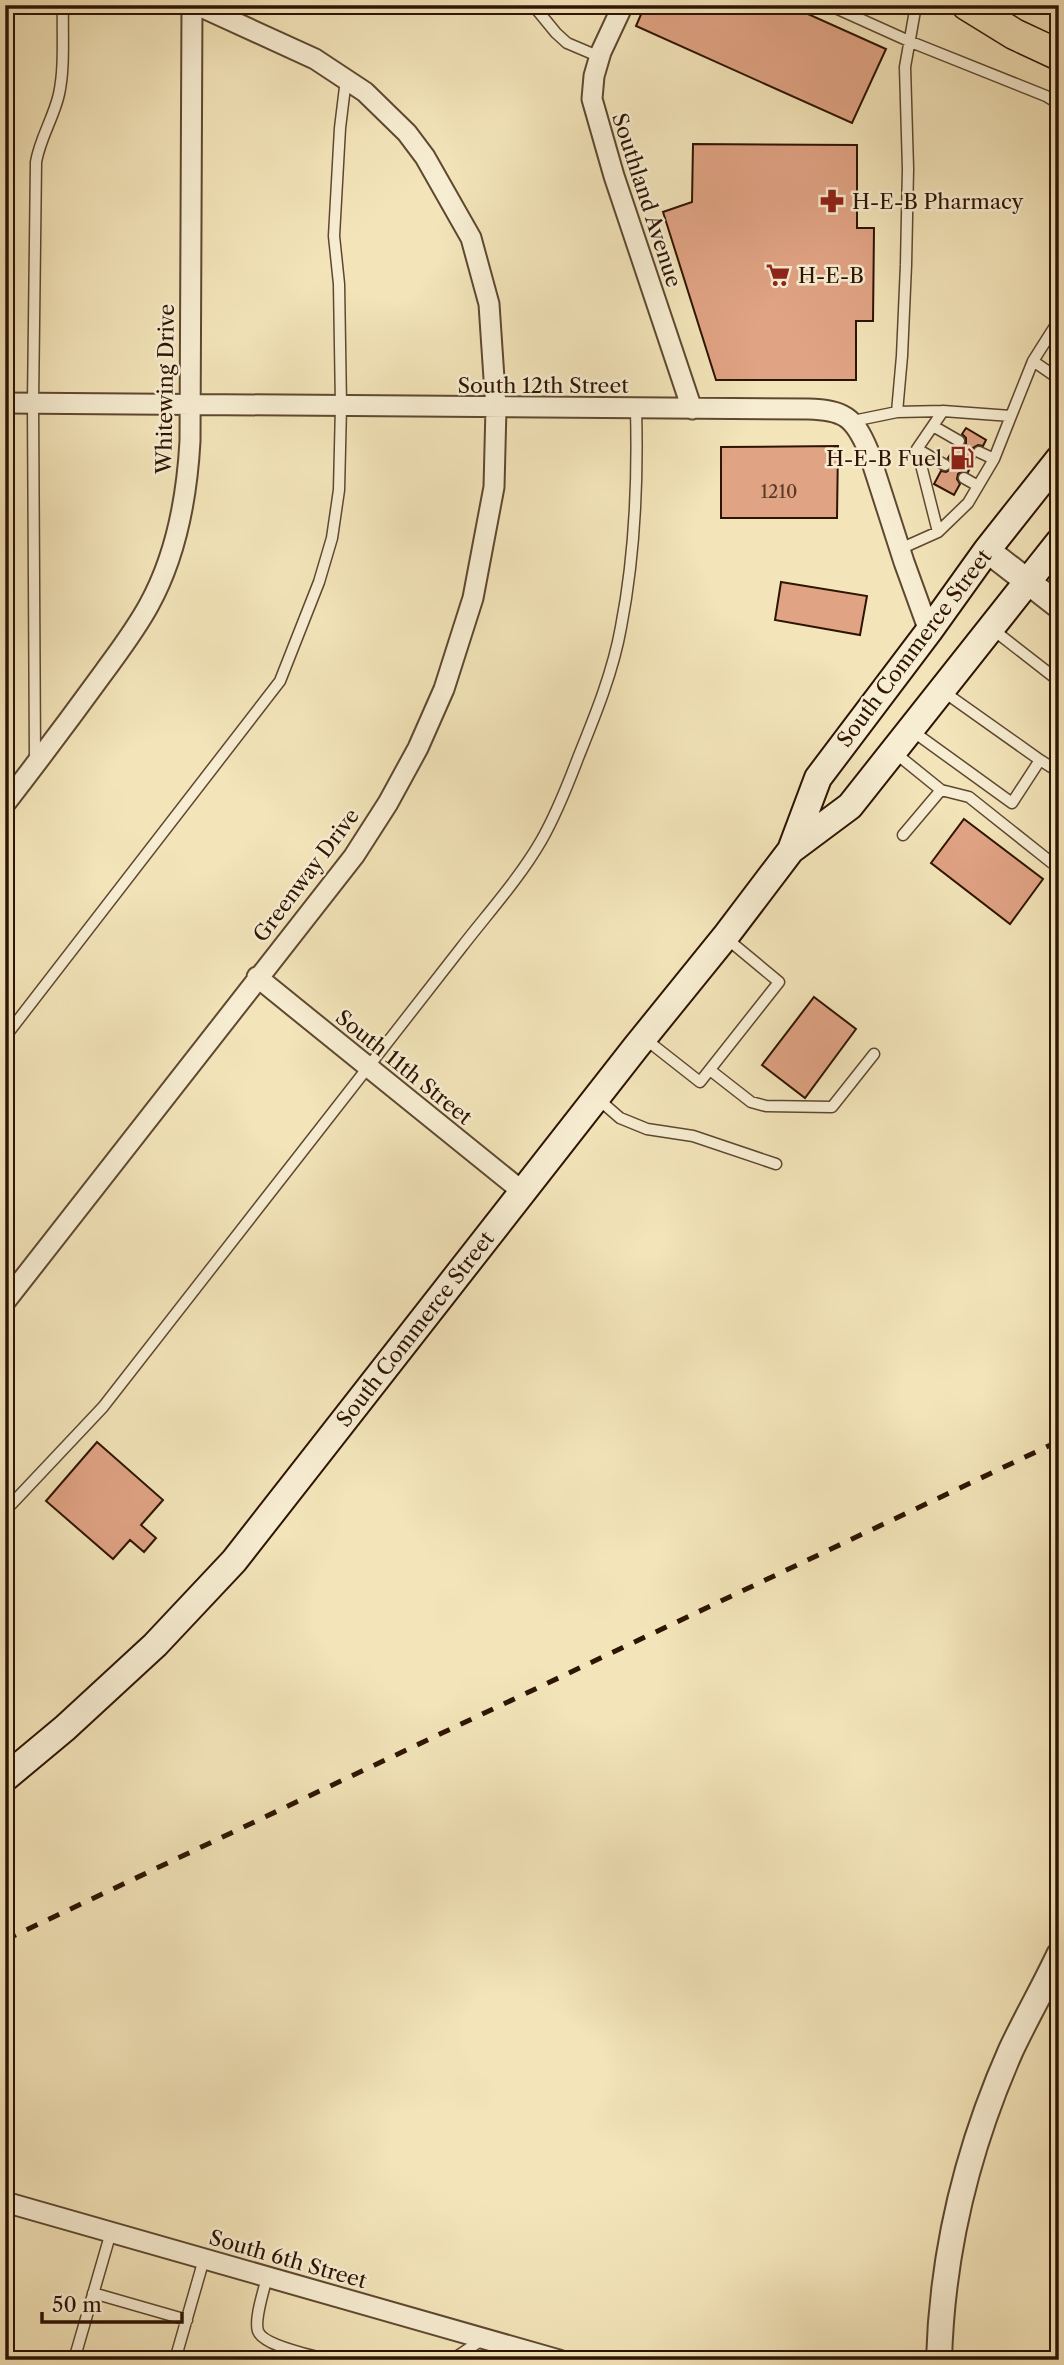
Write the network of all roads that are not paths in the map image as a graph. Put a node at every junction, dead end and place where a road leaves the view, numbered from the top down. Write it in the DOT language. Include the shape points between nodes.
graph roads {
  1 [pos="63,5"];
  2 [pos="195,5"];
  3 [pos="533,5"];
  4 [pos="624,5"];
  5 [pos="829,5"];
  6 [pos="916,5"];
  7 [pos="967,5"];
  8 [pos="974,5"];
  9 [pos="1059,39"];
  10 [pos="911,42"];
  11 [pos="1059,55"];
  12 [pos="600,57"];
  13 [pos="346,79"];
  14 [pos="1059,104"];
  15 [pos="1059,320"];
  16 [pos="1033,361"];
  17 [pos="1059,379"];
  18 [pos="5,402"];
  19 [pos="33,403"];
  20 [pos="189,404"];
  21 [pos="341,406"];
  22 [pos="496,408"];
  23 [pos="636,408"];
  24 [pos="692,409"];
  25 [pos="943,411"];
  26 [pos="897,412"];
  27 [pos="1011,416"];
  28 [pos="853,421"];
  29 [pos="933,426"];
  30 [pos="959,441"];
  31 [pos="917,449"];
  32 [pos="979,452"];
  33 [pos="994,459"];
  34 [pos="1059,459"];
  35 [pos="945,465"];
  36 [pos="964,478"];
  37 [pos="978,486"];
  38 [pos="938,532"];
  39 [pos="1059,542"];
  40 [pos="900,549"];
  41 [pos="987,550"];
  42 [pos="1027,581"];
  43 [pos="1059,606"];
  44 [pos="991,627"];
  45 [pos="929,631"];
  46 [pos="1059,681"];
  47 [pos="941,690"];
  48 [pos="911,730"];
  49 [pos="893,751"];
  50 [pos="1040,760"];
  51 [pos="35,764"];
  52 [pos="1059,772"];
  53 [pos="941,790"];
  54 [pos="5,804"];
  55 [pos="903,835"];
  56 [pos="791,850"];
  57 [pos="1052,863"];
  58 [pos="725,937"];
  59 [pos="257,977"];
  60 [pos="5,1037"];
  61 [pos="644,1038"];
  62 [pos="874,1054"];
  63 [pos="368,1068"];
  64 [pos="710,1070"];
  65 [pos="596,1098"];
  66 [pos="776,1164"];
  67 [pos="523,1192"];
  68 [pos="5,1302"];
  69 [pos="5,1511"];
  70 [pos="5,1778"];
  71 [pos="1057,1965"];
  72 [pos="5,2202"];
  73 [pos="111,2232"];
  74 [pos="204,2259"];
  75 [pos="267,2277"];
  76 [pos="93,2292"];
  77 [pos="187,2320"];
  78 [pos="484,2338"];
  79 [pos="74,2360"];
  80 [pos="175,2360"];
  81 [pos="328,2360"];
  82 [pos="452,2360"];
  83 [pos="559,2360"];
  84 [pos="939,2360"];
  1 -- 19 [label="lane" via="59,96 36,162"];
  2 -- 13 [label="street, Greenway Drive" via="315,59"];
  2 -- 20 [label="street, Whitewing Drive"];
  3 -- 12 [label="lane" via="567,43"];
  4 -- 12 [label="street, Southland Avenue"];
  5 -- 10 [label="lane"];
  6 -- 10 [label="lane"];
  7 -- 11 [label="main road"];
  8 -- 9 [label="main road"];
  10 -- 14 [label="lane"];
  10 -- 26 [label="lane" via="905,67 908,169"];
  12 -- 24 [label="street, Southland Avenue" via="592,99"];
  13 -- 21 [label="lane" via="334,236"];
  13 -- 22 [label="street, Greenway Drive" via="407,133 471,238 489,304"];
  15 -- 16 [label="lane"];
  16 -- 17 [label="lane"];
  16 -- 27 [label="lane"];
  18 -- 19 [label="street, South 12th Street"];
  19 -- 20 [label="street, South 12th Street"];
  19 -- 51 [label="lane"];
  20 -- 21 [label="street, South 12th Street"];
  20 -- 51 [label="street, Whitewing Drive" via="189,466 180,521 150,603"];
  21 -- 22 [label="street, South 12th Street"];
  21 -- 60 [label="lane" via="339,490 332,538 280,681"];
  22 -- 23 [label="street, South 12th Street"];
  22 -- 59 [label="street, Greenway Drive" via="494,487 478,574 444,689 418,747 354,856"];
  23 -- 24 [label="street, South 12th Street"];
  23 -- 63 [label="lane" via="636,490 621,627 595,715 562,799 519,873"];
  24 -- 28 [label="street, South 12th Street" via="825,409"];
  25 -- 26 [label="lane"];
  25 -- 27 [label="lane"];
  25 -- 29 [label="lane"];
  26 -- 28 [label="lane"];
  27 -- 33 [label="lane"];
  28 -- 40 [label="street" via="868,450"];
  29 -- 30 [label="lane"];
  29 -- 31 [label="lane"];
  31 -- 35 [label="lane"];
  31 -- 38 [label="lane"];
  32 -- 33 [label="lane"];
  33 -- 37 [label="lane"];
  34 -- 41 [label="main road, South Commerce Street"];
  36 -- 37 [label="lane"];
  37 -- 38 [label="lane" via="968,503"];
  38 -- 40 [label="lane"];
  39 -- 42 [label="main road, South Commerce Street"];
  40 -- 45 [label="street"];
  41 -- 42 [label="street"];
  41 -- 45 [label="main road, South Commerce Street"];
  42 -- 43 [label="street"];
  42 -- 44 [label="main road, South Commerce Street"];
  44 -- 46 [label="lane"];
  44 -- 47 [label="main road, South Commerce Street"];
  45 -- 56 [label="main road, South Commerce Street" via="818,778"];
  47 -- 48 [label="main road, South Commerce Street"];
  47 -- 50 [label="lane"];
  48 -- 49 [label="main road, South Commerce Street"];
  48 -- 50 [label="lane" via="1012,803"];
  49 -- 53 [label="lane"];
  49 -- 56 [label="main road, South Commerce Street" via="850,807"];
  50 -- 52 [label="lane"];
  51 -- 54 [label="street, Whitewing Drive"];
  53 -- 55 [label="lane"];
  53 -- 57 [label="lane" via="969,797"];
  56 -- 58 [label="main road, South Commerce Street"];
  58 -- 61 [label="main road, South Commerce Street"];
  58 -- 64 [label="lane" via="779,982"];
  59 -- 63 [label="street, South 11th Street"];
  59 -- 68 [label="street, Greenway Drive"];
  61 -- 64 [label="lane" via="700,1082"];
  61 -- 65 [label="main road, South Commerce Street"];
  62 -- 64 [label="lane" via="832,1107 751,1102"];
  63 -- 67 [label="street, South 11th Street"];
  63 -- 69 [label="lane" via="103,1407"];
  65 -- 66 [label="lane" via="620,1118 647,1129 693,1136"];
  65 -- 67 [label="main road, South Commerce Street"];
  67 -- 70 [label="main road, South Commerce Street" via="234,1561 155,1645"];
  71 -- 84 [label="street" via="1011,2050 961,2194 947,2266"];
  72 -- 73 [label="street, South 6th Street"];
  73 -- 74 [label="street, South 6th Street"];
  73 -- 76 [label="lane"];
  74 -- 75 [label="street, South 6th Street"];
  74 -- 77 [label="lane"];
  75 -- 78 [label="street, South 6th Street"];
  75 -- 81 [label="lane" via="257,2320 261,2337"];
  76 -- 77 [label="lane"];
  76 -- 79 [label="lane"];
  77 -- 80 [label="lane"];
  78 -- 82 [label="lane"];
  78 -- 83 [label="street, South 6th Street"];
}
